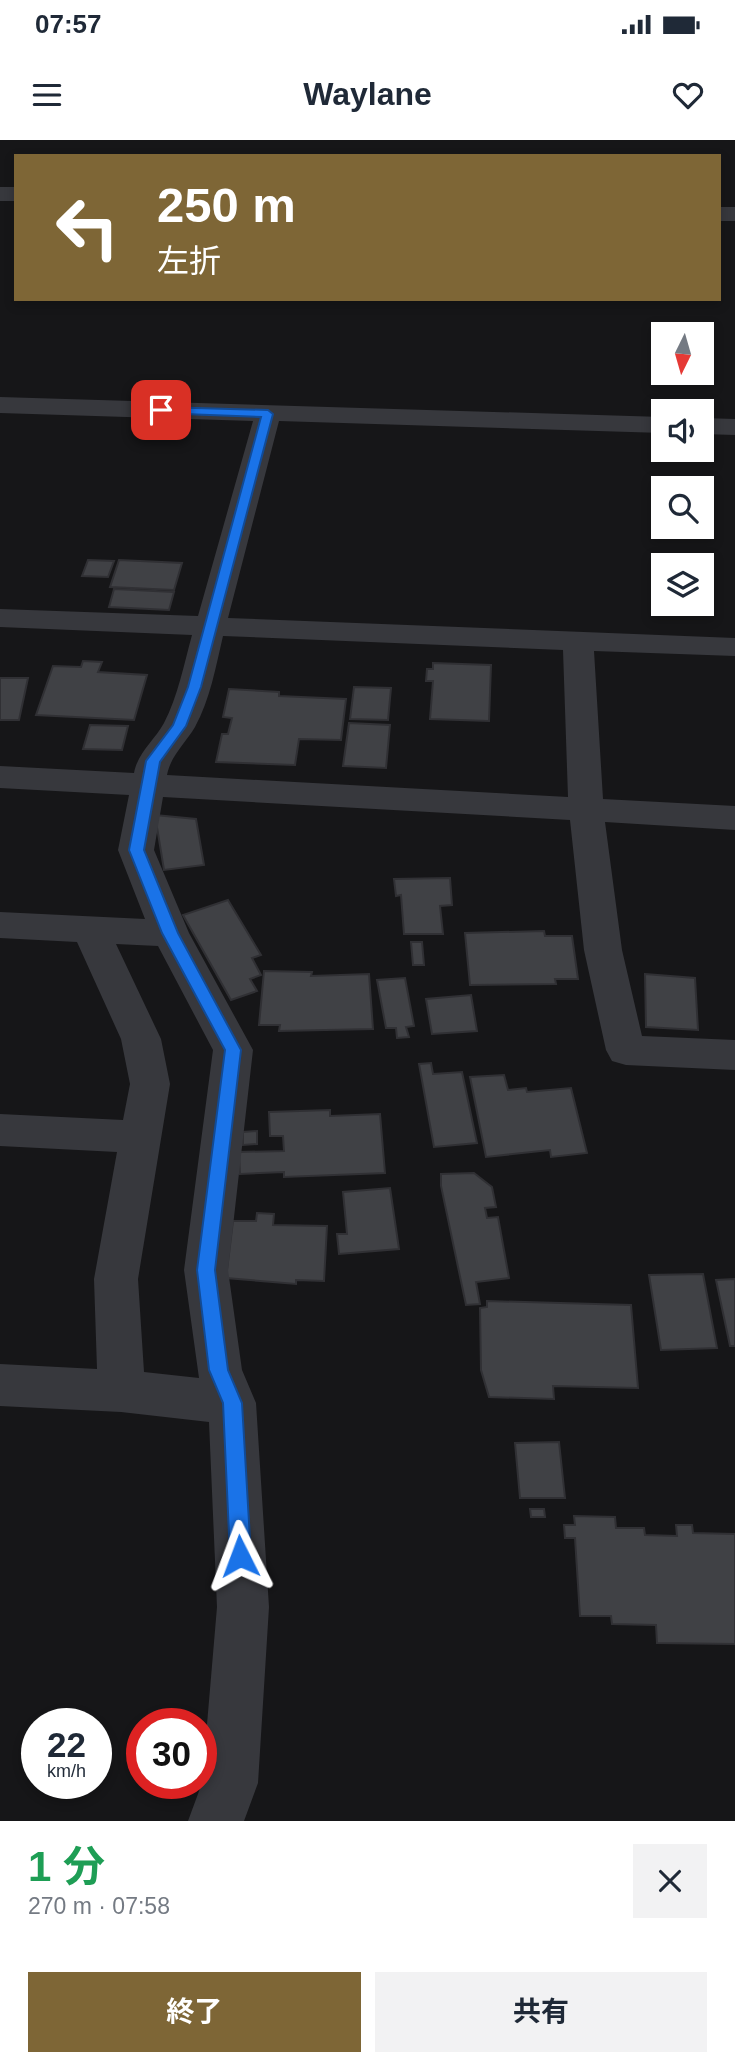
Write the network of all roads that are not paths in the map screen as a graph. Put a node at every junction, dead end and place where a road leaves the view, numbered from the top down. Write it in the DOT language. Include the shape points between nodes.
graph roads {
  1 [pos="0,405"];
  2 [pos="268,414"];
  3 [pos="651,425"];
  4 [pos="714,426"];
  5 [pos="735,427"];
  6 [pos="0,618"];
  7 [pos="211,626"];
  8 [pos="578,642"];
  9 [pos="735,647"];
  10 [pos="0,778"];
  11 [pos="148,787"];
  12 [pos="585,810"];
  13 [pos="735,818"];
  14 [pos="0,925"];
  15 [pos="90,929"];
  16 [pos="170,933"];
  17 [pos="735,1055"];
  18 [pos="0,1130"];
  19 [pos="139,1137"];
  20 [pos="0,1385"];
  21 [pos="121,1391"];
  22 [pos="232,1403"];
  23 [pos="216,1821"];
  1 -- 2 [label="street"];
  2 -- 3 [label="street"];
  2 -- 7 [label="street"];
  4 -- 5 [label="street"];
  6 -- 7 [label="street"];
  7 -- 8 [label="street"];
  7 -- 11 [label="street" via="179,726 153,761"];
  8 -- 9 [label="street"];
  8 -- 12 [label="street"];
  10 -- 11 [label="street"];
  11 -- 12 [label="street"];
  11 -- 16 [label="street" via="136,850"];
  12 -- 13 [label="street"];
  12 -- 17 [label="street" via="611,999 626,1050"];
  14 -- 15 [label="street"];
  15 -- 16 [label="street"];
  15 -- 19 [label="street" via="141,1040 150,1084"];
  16 -- 22 [label="street" via="233,1050 206,1270 219,1370"];
  18 -- 19 [label="street"];
  19 -- 21 [label="street" via="116,1279"];
  20 -- 21 [label="street"];
  21 -- 22 [label="street"];
  22 -- 23 [label="street" via="243,1607 230,1783"];
}
